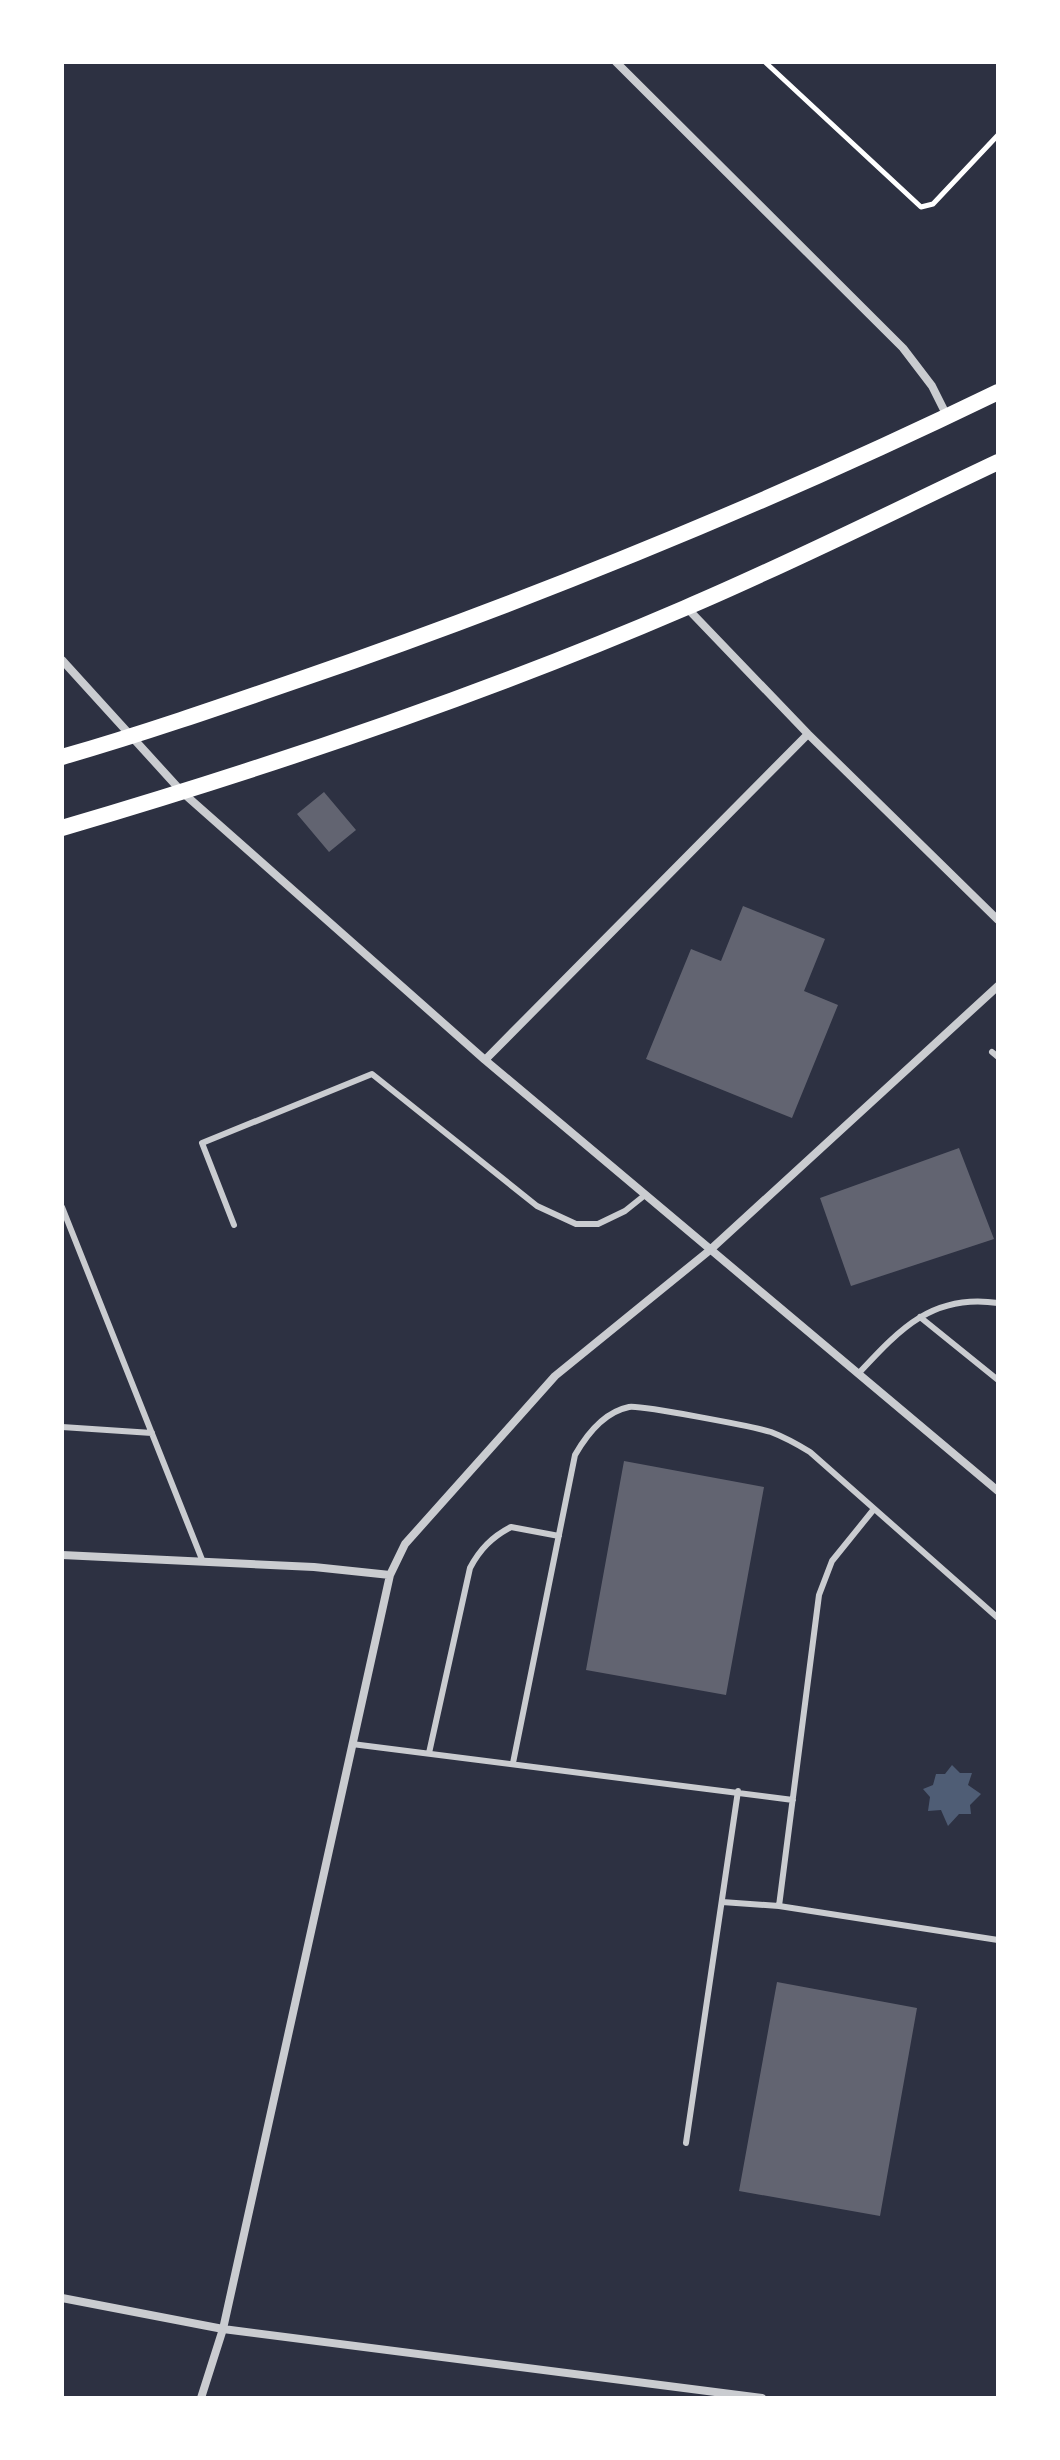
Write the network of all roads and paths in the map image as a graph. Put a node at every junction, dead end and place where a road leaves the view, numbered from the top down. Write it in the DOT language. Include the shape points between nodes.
graph roads {
  1 [pos="616,62"];
  2 [pos="765,62"];
  3 [pos="998,135"];
  4 [pos="998,392"];
  5 [pos="947,416"];
  6 [pos="998,462"];
  7 [pos="686,608"];
  8 [pos="62,660"];
  9 [pos="808,734"];
  10 [pos="133,737"];
  11 [pos="62,757"];
  12 [pos="182,792"];
  13 [pos="62,828"];
  14 [pos="998,920"];
  15 [pos="998,986"];
  16 [pos="485,1060"];
  17 [pos="645,1195"];
  18 [pos="62,1207"];
  19 [pos="234,1225"];
  20 [pos="710,1250"];
  21 [pos="998,1303"];
  22 [pos="920,1317"];
  23 [pos="858,1374"];
  24 [pos="998,1380"];
  25 [pos="62,1427"];
  26 [pos="152,1433"];
  27 [pos="998,1491"];
  28 [pos="874,1509"];
  29 [pos="559,1536"];
  30 [pos="62,1555"];
  31 [pos="203,1562"];
  32 [pos="390,1575"];
  33 [pos="998,1618"];
  34 [pos="352,1744"];
  35 [pos="429,1753"];
  36 [pos="513,1763"];
  37 [pos="738,1791"];
  38 [pos="793,1800"];
  39 [pos="722,1902"];
  40 [pos="779,1906"];
  41 [pos="998,1940"];
  42 [pos="686,2143"];
  43 [pos="62,2298"];
  44 [pos="223,2329"];
  45 [pos="201,2398"];
  46 [pos="762,2398"];
  1 -- 5 [label="street" via="903,348"];
  2 -- 3 [label="path" via="921,207 933,204"];
  4 -- 5 [label="main road"];
  5 -- 10 [label="main road" via="522,599"];
  6 -- 7 [label="main road"];
  7 -- 9 [label="street"];
  7 -- 12 [label="main road" via="493,686"];
  8 -- 10 [label="street"];
  9 -- 14 [label="street"];
  9 -- 16 [label="street"];
  10 -- 11 [label="main road"];
  10 -- 12 [label="street"];
  12 -- 13 [label="main road"];
  12 -- 16 [label="street"];
  15 -- 20 [label="street"];
  16 -- 17 [label="street"];
  17 -- 19 [label="lane" via="598,1224 576,1224 537,1206 372,1074 202,1143"];
  17 -- 20 [label="street"];
  18 -- 26 [label="lane"];
  20 -- 23 [label="street"];
  20 -- 32 [label="street" via="555,1376 405,1544"];
  21 -- 22 [label="lane" via="954,1303"];
  22 -- 23 [label="lane"];
  22 -- 24 [label="lane"];
  23 -- 27 [label="street"];
  25 -- 26 [label="lane"];
  26 -- 31 [label="lane"];
  28 -- 29 [label="lane" via="810,1452 769,1431 632,1406 597,1425 575,1455"];
  28 -- 33 [label="lane"];
  28 -- 38 [label="lane" via="832,1561 819,1595"];
  29 -- 35 [label="lane" via="511,1527 478,1553 470,1568"];
  29 -- 36 [label="lane"];
  30 -- 31 [label="street"];
  31 -- 32 [label="street"];
  32 -- 34 [label="street"];
  34 -- 35 [label="lane"];
  34 -- 44 [label="street"];
  35 -- 36 [label="lane"];
  36 -- 37 [label="lane"];
  37 -- 38 [label="lane"];
  37 -- 39 [label="lane"];
  38 -- 40 [label="lane"];
  39 -- 40 [label="lane"];
  39 -- 42 [label="lane"];
  40 -- 41 [label="lane"];
  43 -- 44 [label="street"];
  44 -- 45 [label="street"];
  44 -- 46 [label="street"];
}
